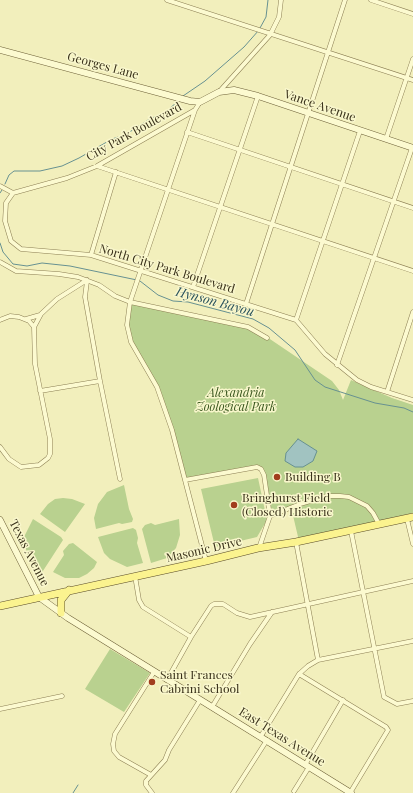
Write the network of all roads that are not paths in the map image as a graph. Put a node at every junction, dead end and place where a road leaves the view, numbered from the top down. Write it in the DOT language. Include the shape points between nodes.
graph roads {
  1 [pos="167,0"];
  2 [pos="281,0"];
  3 [pos="345,0"];
  4 [pos="371,0"];
  5 [pos="413,14"];
  6 [pos="270,35"];
  7 [pos="0,50"];
  8 [pos="328,51"];
  9 [pos="413,59"];
  10 [pos="406,78"];
  11 [pos="413,80"];
  12 [pos="219,92"];
  13 [pos="258,96"];
  14 [pos="200,102"];
  15 [pos="195,110"];
  16 [pos="307,113"];
  17 [pos="360,131"];
  18 [pos="187,132"];
  19 [pos="386,139"];
  20 [pos="413,148"];
  21 [pos="239,150"];
  22 [pos="96,166"];
  23 [pos="289,167"];
  24 [pos="116,172"];
  25 [pos="342,184"];
  26 [pos="0,186"];
  27 [pos="167,190"];
  28 [pos="13,193"];
  29 [pos="393,201"];
  30 [pos="220,207"];
  31 [pos="413,208"];
  32 [pos="2,210"];
  33 [pos="271,224"];
  34 [pos="323,241"];
  35 [pos="91,255"];
  36 [pos="375,258"];
  37 [pos="0,262"];
  38 [pos="141,270"];
  39 [pos="413,271"];
  40 [pos="87,280"];
  41 [pos="193,287"];
  42 [pos="130,302"];
  43 [pos="246,304"];
  44 [pos="413,312"];
  45 [pos="41,314"];
  46 [pos="25,319"];
  47 [pos="0,320"];
  48 [pos="296,320"];
  49 [pos="34,327"];
  50 [pos="267,338"];
  51 [pos="337,365"];
  52 [pos="100,381"];
  53 [pos="40,391"];
  54 [pos="387,392"];
  55 [pos="413,400"];
  56 [pos="0,447"];
  57 [pos="120,479"];
  58 [pos="186,480"];
  59 [pos="270,516"];
  60 [pos="410,518"];
  61 [pos="0,520"];
  62 [pos="379,524"];
  63 [pos="351,530"];
  64 [pos="296,542"];
  65 [pos="413,544"];
  66 [pos="258,548"];
  67 [pos="206,561"];
  68 [pos="135,576"];
  69 [pos="413,581"];
  70 [pos="69,590"];
  71 [pos="363,592"];
  72 [pos="39,597"];
  73 [pos="306,604"];
  74 [pos="0,606"];
  75 [pos="272,611"];
  76 [pos="61,613"];
  77 [pos="191,637"];
  78 [pos="413,641"];
  79 [pos="374,650"];
  80 [pos="318,660"];
  81 [pos="154,672"];
  82 [pos="299,674"];
  83 [pos="167,680"];
  84 [pos="62,696"];
  85 [pos="200,700"];
  86 [pos="343,700"];
  87 [pos="413,701"];
  88 [pos="212,707"];
  89 [pos="0,709"];
  90 [pos="261,736"];
  91 [pos="267,740"];
  92 [pos="307,766"];
  93 [pos="151,775"];
  94 [pos="294,791"];
  95 [pos="342,791"];
  96 [pos="152,793"];
  97 [pos="233,793"];
  98 [pos="351,793"];
  1 -- 6 [label="street"];
  2 -- 6 [label="street" via="279,17"];
  3 -- 8 [label="street"];
  4 -- 5 [label="street"];
  6 -- 8 [label="street"];
  6 -- 12 [label="street"];
  7 -- 14 [label="street, Georges Lane"];
  8 -- 10 [label="street"];
  8 -- 16 [label="street"];
  9 -- 10 [label="street"];
  10 -- 11 [label="street"];
  10 -- 19 [label="street"];
  12 -- 13 [label="street, Vance Avenue" via="234,90"];
  12 -- 14 [label="street"];
  13 -- 16 [label="street, Vance Avenue"];
  13 -- 21 [label="street"];
  14 -- 15 [label="street, City Park Boulevard"];
  15 -- 18 [label="street"];
  15 -- 22 [label="street, City Park Boulevard"];
  16 -- 17 [label="street, Vance Avenue"];
  16 -- 23 [label="street"];
  17 -- 19 [label="street, Vance Avenue"];
  17 -- 25 [label="street"];
  18 -- 21 [label="street"];
  18 -- 27 [label="street"];
  19 -- 20 [label="street, Vance Avenue"];
  20 -- 29 [label="street"];
  21 -- 23 [label="street"];
  21 -- 30 [label="street"];
  22 -- 24 [label="street"];
  22 -- 28 [label="street, City Park Boulevard" via="67,178"];
  23 -- 25 [label="street"];
  23 -- 33 [label="street"];
  24 -- 27 [label="street"];
  24 -- 35 [label="street"];
  25 -- 29 [label="street"];
  25 -- 34 [label="street"];
  26 -- 28 [label="street"];
  27 -- 30 [label="street"];
  27 -- 38 [label="street"];
  28 -- 32 [label="street, North City Park Boulevard"];
  29 -- 31 [label="street"];
  29 -- 36 [label="street"];
  30 -- 33 [label="street"];
  30 -- 41 [label="street"];
  32 -- 35 [label="street, North City Park Boulevard" via="10,237 21,249"];
  33 -- 34 [label="street"];
  33 -- 43 [label="street"];
  34 -- 36 [label="street"];
  34 -- 48 [label="street"];
  35 -- 38 [label="street, North City Park Boulevard"];
  36 -- 39 [label="street"];
  36 -- 51 [label="street"];
  37 -- 40 [label="street" via="16,271 59,274"];
  38 -- 41 [label="street, North City Park Boulevard"];
  38 -- 42 [label="street"];
  40 -- 42 [label="street"];
  40 -- 45 [label="street" via="57,299"];
  40 -- 52 [label="street" via="85,297"];
  41 -- 43 [label="street, North City Park Boulevard"];
  42 -- 50 [label="street" via="248,327"];
  42 -- 58 [label="street" via="127,325 129,335 157,387"];
  43 -- 48 [label="street, North City Park Boulevard"];
  44 -- 54 [label="street"];
  45 -- 46 [label="street"];
  45 -- 49 [label="street"];
  46 -- 47 [label="street" via="10,316"];
  46 -- 49 [label="street"];
  48 -- 51 [label="street, North City Park Boulevard"];
  49 -- 53 [label="street" via="35,364"];
  51 -- 54 [label="street, North City Park Boulevard" via="357,380"];
  52 -- 53 [label="street"];
  52 -- 57 [label="street"];
  53 -- 56 [label="street" via="51,448 48,458 39,465 21,467 9,459"];
  54 -- 55 [label="street, North City Park Boulevard"];
  58 -- 59 [label="street" via="259,468 264,475"];
  58 -- 67 [label="street"];
  59 -- 62 [label="street" via="327,496 340,496 349,497 367,506"];
  59 -- 66 [label="street"];
  60 -- 62 [label="main road, Masonic Drive"];
  60 -- 65 [label="street"];
  61 -- 72 [label="street, Texas Avenue"];
  62 -- 63 [label="main road, Masonic Drive"];
  63 -- 64 [label="main road, Masonic Drive"];
  63 -- 71 [label="street"];
  64 -- 66 [label="main road, Masonic Drive"];
  64 -- 73 [label="street"];
  66 -- 67 [label="main road, Masonic Drive"];
  67 -- 68 [label="main road, Masonic Drive"];
  68 -- 70 [label="main road, Masonic Drive"];
  68 -- 77 [label="street" via="139,600 143,607"];
  69 -- 71 [label="street"];
  70 -- 72 [label="main road, Masonic Drive"];
  70 -- 76 [label="main road" via="61,600"];
  71 -- 73 [label="street"];
  71 -- 79 [label="street"];
  72 -- 74 [label="main road, Masonic Drive"];
  72 -- 76 [label="street, East Texas Avenue"];
  73 -- 75 [label="street"];
  73 -- 80 [label="street"];
  75 -- 77 [label="street" via="250,616 237,613 222,604 214,604"];
  75 -- 88 [label="street"];
  76 -- 81 [label="street, East Texas Avenue"];
  77 -- 83 [label="street"];
  78 -- 79 [label="street"];
  79 -- 80 [label="street"];
  79 -- 87 [label="street" via="384,697 397,704"];
  80 -- 82 [label="street"];
  81 -- 83 [label="street, East Texas Avenue"];
  81 -- 93 [label="street" via="115,734 114,751 119,757"];
  82 -- 86 [label="street"];
  82 -- 90 [label="street"];
  83 -- 85 [label="street, East Texas Avenue"];
  84 -- 89 [label="street"];
  85 -- 88 [label="street, East Texas Avenue"];
  85 -- 93 [label="street" via="165,760"];
  86 -- 92 [label="street"];
  86 -- 98 [label="street" via="388,730"];
  88 -- 90 [label="street, East Texas Avenue"];
  90 -- 91 [label="street, East Texas Avenue"];
  91 -- 92 [label="street, East Texas Avenue"];
  91 -- 97 [label="street"];
  92 -- 94 [label="street"];
  92 -- 95 [label="street, East Texas Avenue"];
  93 -- 96 [label="street" via="146,785"];
  95 -- 98 [label="street, East Texas Avenue"];
}
